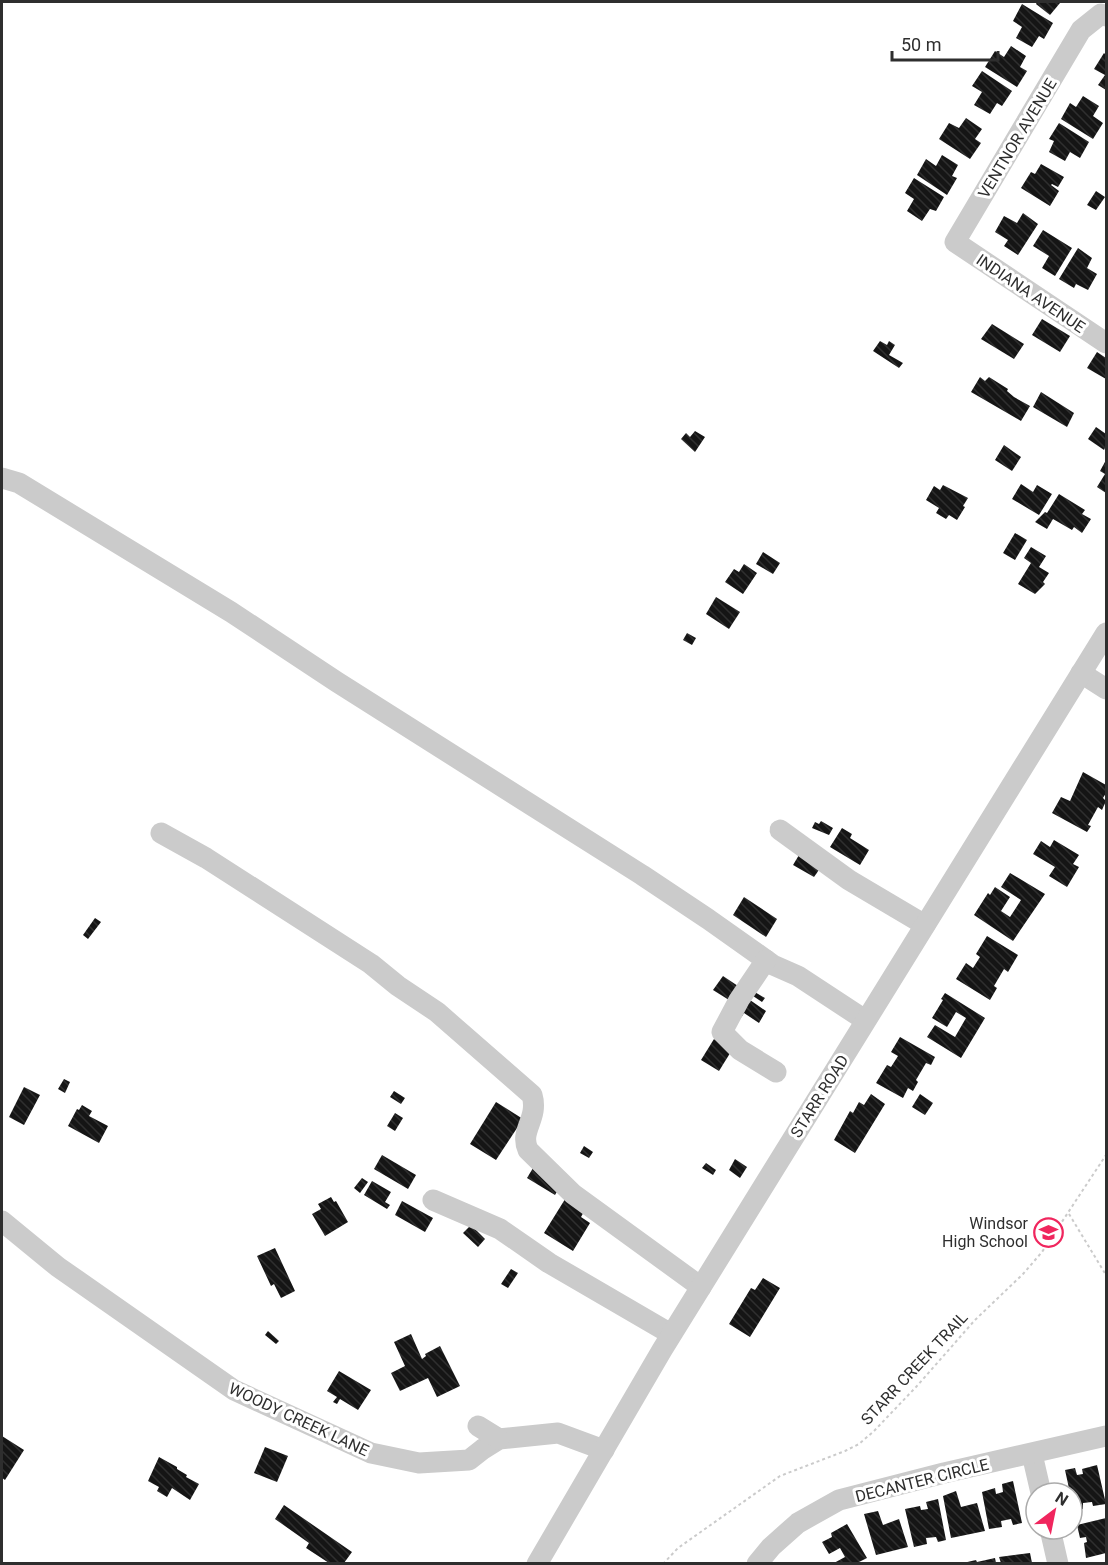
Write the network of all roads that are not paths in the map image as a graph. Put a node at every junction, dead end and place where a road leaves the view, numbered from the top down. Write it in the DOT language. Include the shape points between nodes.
graph roads {
  1 [pos="1107,16"];
  2 [pos="955,242"];
  3 [pos="1107,343"];
  4 [pos="2,478"];
  5 [pos="1107,633"];
  6 [pos="1081,673"];
  7 [pos="1107,689"];
  8 [pos="780,830"];
  9 [pos="161,833"];
  10 [pos="925,925"];
  11 [pos="766,960"];
  12 [pos="866,1020"];
  13 [pos="776,1072"];
  14 [pos="433,1200"];
  15 [pos="2,1221"];
  16 [pos="701,1287"];
  17 [pos="671,1334"];
  18 [pos="478,1426"];
  19 [pos="1107,1436"];
  20 [pos="499,1439"];
  21 [pos="604,1450"];
  22 [pos="1032,1454"];
  23 [pos="1038,1481"];
  24 [pos="1053,1541"];
  25 [pos="544,1561"];
  26 [pos="757,1563"];
  27 [pos="1058,1563"];
  1 -- 2 [label="street, VENTNOR AVENUE" via="1101,14 1081,30"];
  2 -- 3 [label="street, INDIANA AVENUE"];
  4 -- 11 [label="street" via="19,483 231,612 642,875"];
  5 -- 6 [label="street, STARR ROAD"];
  6 -- 7 [label="street"];
  6 -- 10 [label="street, STARR ROAD"];
  8 -- 10 [label="street" via="849,880"];
  9 -- 16 [label="street" via="370,964 454,1026 532,1095 535,1105 527,1130 528,1150 573,1194"];
  10 -- 12 [label="street, STARR ROAD"];
  11 -- 12 [label="street"];
  11 -- 13 [label="street" via="722,1032 740,1050"];
  12 -- 16 [label="street, STARR ROAD"];
  14 -- 17 [label="street" via="500,1229 549,1263"];
  15 -- 20 [label="street, WOODY CREEK LANE" via="58,1267 234,1390 371,1454 419,1463 469,1460"];
  16 -- 17 [label="street, STARR ROAD"];
  17 -- 21 [label="street, STARR ROAD"];
  18 -- 20 [label="street"];
  19 -- 22 [label="street, DECANTER CIRCLE"];
  20 -- 21 [label="street, WOODY CREEK LANE" via="558,1433"];
  21 -- 25 [label="street, STARR ROAD"];
  22 -- 23 [label="street"];
  22 -- 26 [label="street, DECANTER CIRCLE" via="839,1500 798,1522"];
  24 -- 27 [label="street"];
}
